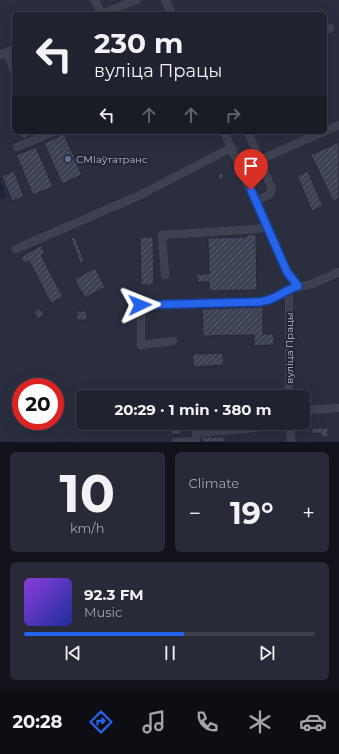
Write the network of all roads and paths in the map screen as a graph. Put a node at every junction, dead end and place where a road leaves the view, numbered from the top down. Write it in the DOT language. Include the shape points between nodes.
graph roads {
  1 [pos="95,0"];
  2 [pos="136,0"];
  3 [pos="166,0"];
  4 [pos="101,12"];
  5 [pos="107,12"];
  6 [pos="171,12"];
  7 [pos="7,52"];
  8 [pos="12,65"];
  9 [pos="339,125"];
  10 [pos="327,131"];
  11 [pos="48,134"];
  12 [pos="225,134"];
  13 [pos="249,134"];
  14 [pos="319,134"];
  15 [pos="17,147"];
  16 [pos="231,148"];
  17 [pos="260,159"];
  18 [pos="241,168"];
  19 [pos="256,201"];
  20 [pos="266,226"];
  21 [pos="16,249"];
  22 [pos="339,272"];
  23 [pos="165,275"];
  24 [pos="298,286"];
  25 [pos="289,289"];
  26 [pos="173,341"];
  27 [pos="289,390"];
  28 [pos="339,408"];
  29 [pos="310,410"];
  30 [pos="231,430"];
  31 [pos="290,430"];
  32 [pos="176,442"];
  33 [pos="291,442"];
  1 -- 4 [label="street"];
  2 -- 5 [label="street"];
  3 -- 6 [label="street"];
  7 -- 8 [label="street"];
  9 -- 10 [label="street"];
  11 -- 15 [label="street"];
  12 -- 16 [label="street"];
  13 -- 17 [label="street"];
  14 -- 17 [label="street"];
  16 -- 18 [label="street"];
  16 -- 21 [label="street" via="138,196"];
  17 -- 18 [label="street"];
  17 -- 19 [label="street" via="272,189 270,194"];
  18 -- 19 [label="street"];
  19 -- 20 [label="street"];
  20 -- 23 [label="street" via="258,229 162,235"];
  20 -- 24 [label="street" via="287,272"];
  22 -- 24 [label="street" via="312,284"];
  24 -- 25 [label="street"];
  25 -- 26 [label="street" via="271,300 259,302 140,305 141,345"];
  25 -- 27 [label="street, вуліца Працы"];
  28 -- 29 [label="street"];
  30 -- 32 [label="street" via="196,433 196,440"];
  31 -- 33 [label="street"];
}
